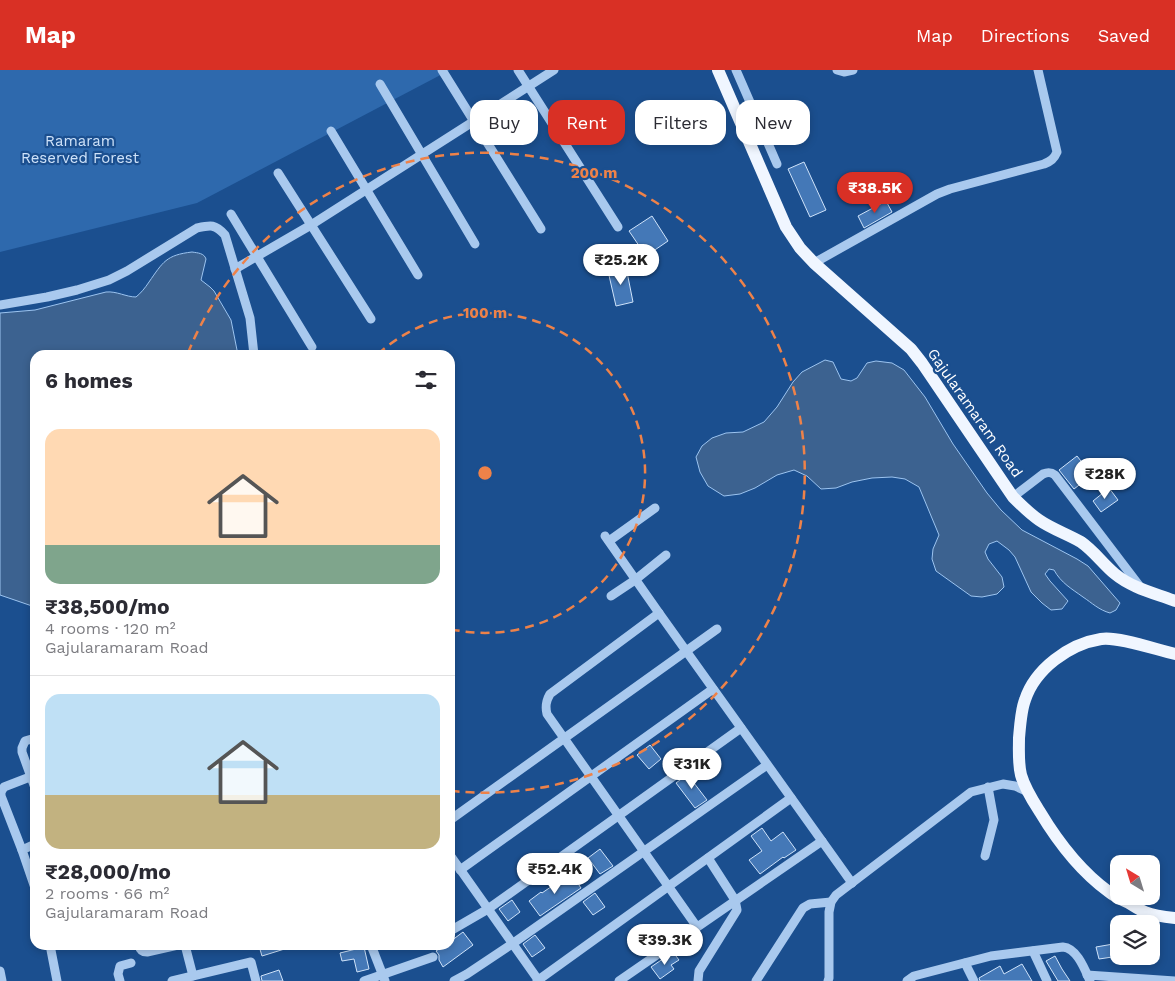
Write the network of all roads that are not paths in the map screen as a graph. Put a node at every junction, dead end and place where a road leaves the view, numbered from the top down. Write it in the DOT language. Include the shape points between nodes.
graph roads {
  1 [pos="442,70"];
  2 [pos="518,70"];
  3 [pos="554,70"];
  4 [pos="718,70"];
  5 [pos="736,70"];
  6 [pos="837,70"];
  7 [pos="853,70"];
  8 [pos="1038,70"];
  9 [pos="380,84"];
  10 [pos="528,86"];
  11 [pos="506,100"];
  12 [pos="470,115"];
  13 [pos="470,124"];
  14 [pos="331,131"];
  15 [pos="489,145"];
  16 [pos="422,155"];
  17 [pos="777,164"];
  18 [pos="278,173"];
  19 [pos="367,190"];
  20 [pos="231,214"];
  21 [pos="311,225"];
  22 [pos="618,227"];
  23 [pos="541,229"];
  24 [pos="475,244"];
  25 [pos="257,257"];
  26 [pos="814,263"];
  27 [pos="236,269"];
  28 [pos="418,275"];
  29 [pos="0,305"];
  30 [pos="371,319"];
  31 [pos="312,347"];
  32 [pos="253,350"];
  33 [pos="1013,497"];
  34 [pos="654,508"];
  35 [pos="666,555"];
  36 [pos="635,580"];
  37 [pos="1142,589"];
  38 [pos="611,596"];
  39 [pos="1175,600"];
  40 [pos="659,614"];
  41 [pos="717,629"];
  42 [pos="686,651"];
  43 [pos="1175,654"];
  44 [pos="713,688"];
  45 [pos="741,728"];
  46 [pos="564,738"];
  47 [pos="30,740"];
  48 [pos="767,765"];
  49 [pos="30,769"];
  50 [pos="30,776"];
  51 [pos="591,776"];
  52 [pos="988,788"];
  53 [pos="1028,793"];
  54 [pos="791,798"];
  55 [pos="455,816"];
  56 [pos="618,816"];
  57 [pos="822,841"];
  58 [pos="30,846"];
  59 [pos="22,850"];
  60 [pos="644,852"];
  61 [pos="985,856"];
  62 [pos="708,858"];
  63 [pos="455,862"];
  64 [pos="460,870"];
  65 [pos="30,873"];
  66 [pos="852,883"];
  67 [pos="668,886"];
  68 [pos="735,900"];
  69 [pos="831,902"];
  70 [pos="488,909"];
  71 [pos="1175,918"];
  72 [pos="697,927"];
  73 [pos="455,928"];
  74 [pos="512,944"];
  75 [pos="51,950"];
  76 [pos="141,950"];
  77 [pos="156,950"];
  78 [pos="186,950"];
  79 [pos="373,950"];
  80 [pos="1033,951"];
  81 [pos="433,957"];
  82 [pos="965,962"];
  83 [pos="131,963"];
  84 [pos="0,971"];
  85 [pos="193,976"];
  86 [pos="384,978"];
  87 [pos="1089,978"];
  88 [pos="2,981"];
  89 [pos="58,981"];
  90 [pos="120,981"];
  91 [pos="172,981"];
  92 [pos="256,981"];
  93 [pos="364,981"];
  94 [pos="454,981"];
  95 [pos="538,981"];
  96 [pos="619,981"];
  97 [pos="698,981"];
  98 [pos="756,981"];
  99 [pos="828,981"];
  100 [pos="907,981"];
  101 [pos="974,981"];
  102 [pos="1047,981"];
  103 [pos="1175,981"];
  1 -- 12 [label="street"];
  2 -- 10 [label="street"];
  3 -- 10 [label="street"];
  4 -- 26 [label="main road, Gajularamaram Road" via="786,227"];
  5 -- 17 [label="street"];
  6 -- 7 [label="street"];
  8 -- 26 [label="street" via="1057,152 1055,158 1044,164 937,194"];
  9 -- 16 [label="street"];
  10 -- 11 [label="street"];
  10 -- 22 [label="street"];
  13 -- 16 [label="street"];
  14 -- 19 [label="street"];
  15 -- 23 [label="street"];
  16 -- 19 [label="street"];
  16 -- 24 [label="street"];
  18 -- 21 [label="street"];
  19 -- 21 [label="street"];
  19 -- 28 [label="street"];
  20 -- 25 [label="street"];
  21 -- 25 [label="street"];
  21 -- 30 [label="street"];
  25 -- 27 [label="street"];
  25 -- 31 [label="street"];
  26 -- 33 [label="main road, Gajularamaram Road" via="911,350"];
  27 -- 29 [label="street" via="225,235 219,227 208,225 197,228 108,280 48,297"];
  27 -- 32 [label="street" via="250,318"];
  33 -- 37 [label="main road, Gajularamaram Road" via="1040,521 1088,547 1125,582"];
  33 -- 37 [label="street" via="1044,474 1055,475"];
  34 -- 36 [label="street" via="607,539"];
  35 -- 36 [label="street"];
  36 -- 38 [label="street"];
  36 -- 40 [label="street"];
  37 -- 39 [label="main road, Gajularamaram Road"];
  40 -- 42 [label="street"];
  40 -- 46 [label="street" via="550,694 545,707 547,714"];
  41 -- 42 [label="street"];
  42 -- 44 [label="street"];
  42 -- 46 [label="street"];
  43 -- 53 [label="main road" via="1102,638 1067,651 1047,666 1024,700 1018,757"];
  44 -- 45 [label="street"];
  44 -- 51 [label="street"];
  45 -- 48 [label="street"];
  45 -- 56 [label="street"];
  46 -- 51 [label="street"];
  46 -- 55 [label="street"];
  47 -- 49 [label="street" via="22,748"];
  48 -- 54 [label="street"];
  48 -- 60 [label="street"];
  50 -- 59 [label="street" via="4,787 1,792"];
  51 -- 56 [label="street"];
  51 -- 64 [label="street"];
  52 -- 53 [label="street" via="1003,784"];
  52 -- 61 [label="street" via="994,820"];
  52 -- 66 [label="street" via="971,792"];
  53 -- 71 [label="main road" via="1070,856 1110,893 1145,912"];
  54 -- 57 [label="street"];
  54 -- 62 [label="street"];
  56 -- 60 [label="street"];
  56 -- 70 [label="street"];
  57 -- 66 [label="street"];
  57 -- 68 [label="street"];
  58 -- 59 [label="street"];
  59 -- 65 [label="street"];
  60 -- 67 [label="street"];
  60 -- 74 [label="street"];
  62 -- 67 [label="street"];
  62 -- 68 [label="street"];
  63 -- 64 [label="street"];
  64 -- 70 [label="street"];
  66 -- 69 [label="street"];
  67 -- 72 [label="street"];
  67 -- 95 [label="street"];
  68 -- 72 [label="street"];
  68 -- 97 [label="street" via="737,910 699,971"];
  69 -- 98 [label="street" via="803,908"];
  69 -- 99 [label="street"];
  70 -- 73 [label="street"];
  70 -- 74 [label="street"];
  72 -- 96 [label="street"];
  74 -- 94 [label="street"];
  74 -- 95 [label="street"];
  75 -- 89 [label="street"];
  76 -- 77 [label="street"];
  78 -- 85 [label="street"];
  79 -- 86 [label="street"];
  80 -- 82 [label="street"];
  80 -- 87 [label="street" via="1068,947 1076,954"];
  80 -- 102 [label="street"];
  81 -- 86 [label="street"];
  82 -- 100 [label="street" via="914,976"];
  82 -- 101 [label="street"];
  83 -- 90 [label="street" via="120,966"];
  84 -- 88 [label="street"];
  85 -- 91 [label="street"];
  85 -- 92 [label="street" via="251,962"];
  86 -- 93 [label="street"];
  87 -- 103 [label="street"];
}
